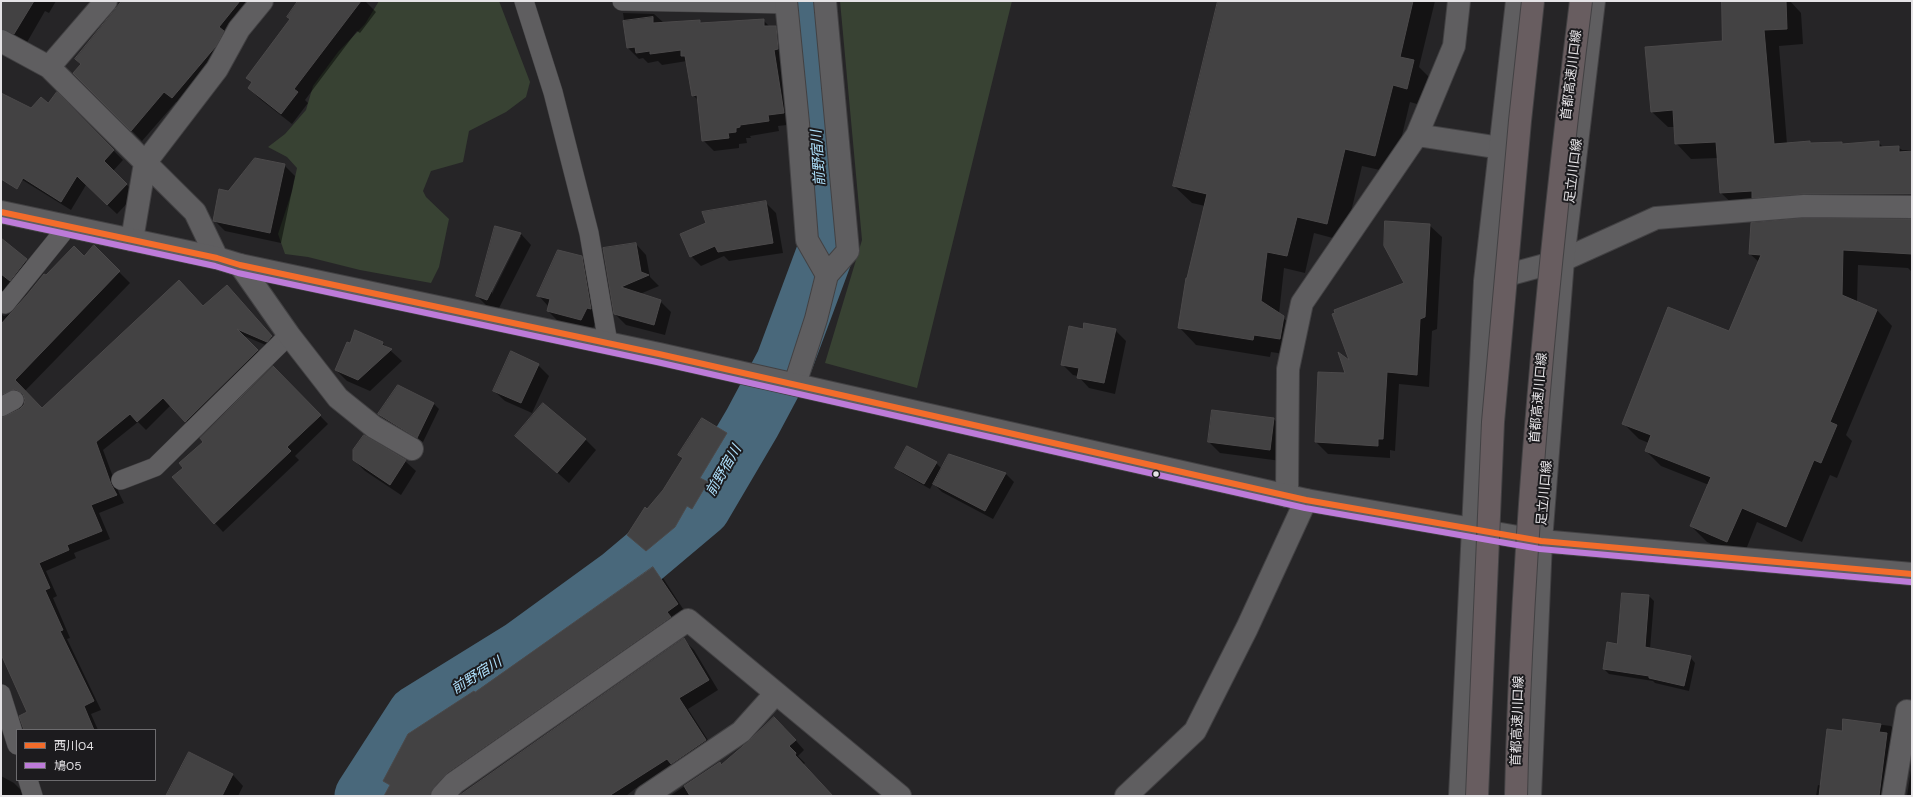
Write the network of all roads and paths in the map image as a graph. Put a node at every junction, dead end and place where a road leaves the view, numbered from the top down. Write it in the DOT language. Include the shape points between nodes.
graph roads {
  1 [pos="106,1"];
  2 [pos="262,1"];
  3 [pos="524,1"];
  4 [pos="622,1"];
  5 [pos="825,1"];
  6 [pos="1459,1"];
  7 [pos="1517,1"];
  8 [pos="1533,1"];
  9 [pos="1581,1"];
  10 [pos="1594,1"];
  11 [pos="786,2"];
  12 [pos="1,41"];
  13 [pos="49,67"];
  14 [pos="1417,135"];
  15 [pos="1501,148"];
  16 [pos="145,163"];
  17 [pos="1912,207"];
  18 [pos="1,212"];
  19 [pos="68,226"];
  20 [pos="132,240"];
  21 [pos="217,258"];
  22 [pos="1563,260"];
  23 [pos="240,265"];
  24 [pos="827,275"];
  25 [pos="1485,281"];
  26 [pos="1,301"];
  27 [pos="289,335"];
  28 [pos="608,343"];
  29 [pos="794,384"];
  30 [pos="412,449"];
  31 [pos="121,480"];
  32 [pos="1297,498"];
  33 [pos="1472,530"];
  34 [pos="1541,541"];
  35 [pos="1912,574"];
  36 [pos="776,693"];
  37 [pos="1,694"];
  38 [pos="1912,712"];
  39 [pos="16,742"];
  40 [pos="28,781"];
  41 [pos="33,796"];
  42 [pos="442,796"];
  43 [pos="646,796"];
  44 [pos="900,796"];
  45 [pos="1126,796"];
  46 [pos="1460,796"];
  47 [pos="1477,796"];
  48 [pos="1516,796"];
  49 [pos="1530,796"];
  50 [pos="1893,796"];
  1 -- 13 [label="street"];
  2 -- 16 [label="street" via="240,29 217,69"];
  3 -- 28 [label="lane" via="553,92 589,233"];
  4 -- 11 [label="lane"];
  5 -- 24 [label="street" via="848,251"];
  6 -- 14 [label="street" via="1454,46"];
  7 -- 15 [label="street"];
  8 -- 47 [label="highway, bridge" via="1493,422"];
  9 -- 48 [label="highway, 首都高速川口線, bridge" via="1564,137 1537,417 1518,721"];
  10 -- 22 [label="street, 足立川口線"];
  11 -- 24 [label="street" via="807,240"];
  12 -- 13 [label="street"];
  13 -- 16 [label="street"];
  14 -- 15 [label="street"];
  14 -- 32 [label="street" via="1302,303 1288,369"];
  15 -- 25 [label="street"];
  16 -- 20 [label="street"];
  16 -- 21 [label="street" via="195,212"];
  17 -- 22 [label="street" via="1804,206 1656,218"];
  18 -- 19 [label="street"];
  19 -- 20 [label="street"];
  19 -- 26 [label="lane" via="5,304"];
  20 -- 21 [label="street"];
  21 -- 23 [label="street"];
  22 -- 25 [label="street"];
  22 -- 34 [label="street, 足立川口線"];
  23 -- 27 [label="street"];
  23 -- 28 [label="street"];
  24 -- 29 [label="street" via="816,319"];
  25 -- 33 [label="street"];
  27 -- 30 [label="street" via="338,398 374,427"];
  27 -- 31 [label="lane" via="155,468"];
  28 -- 29 [label="street"];
  29 -- 32 [label="street"];
  32 -- 33 [label="street"];
  32 -- 45 [label="street" via="1247,628 1195,731"];
  33 -- 34 [label="street"];
  33 -- 46 [label="street"];
  34 -- 35 [label="street"];
  34 -- 49 [label="street, 足立川口線"];
  36 -- 42 [label="street" via="688,620 454,783"];
  36 -- 43 [label="street" via="741,732"];
  36 -- 44 [label="street"];
  37 -- 39 [label="lane"];
  38 -- 50 [label="street" via="1907,711"];
  40 -- 41 [label="lane"];
}
